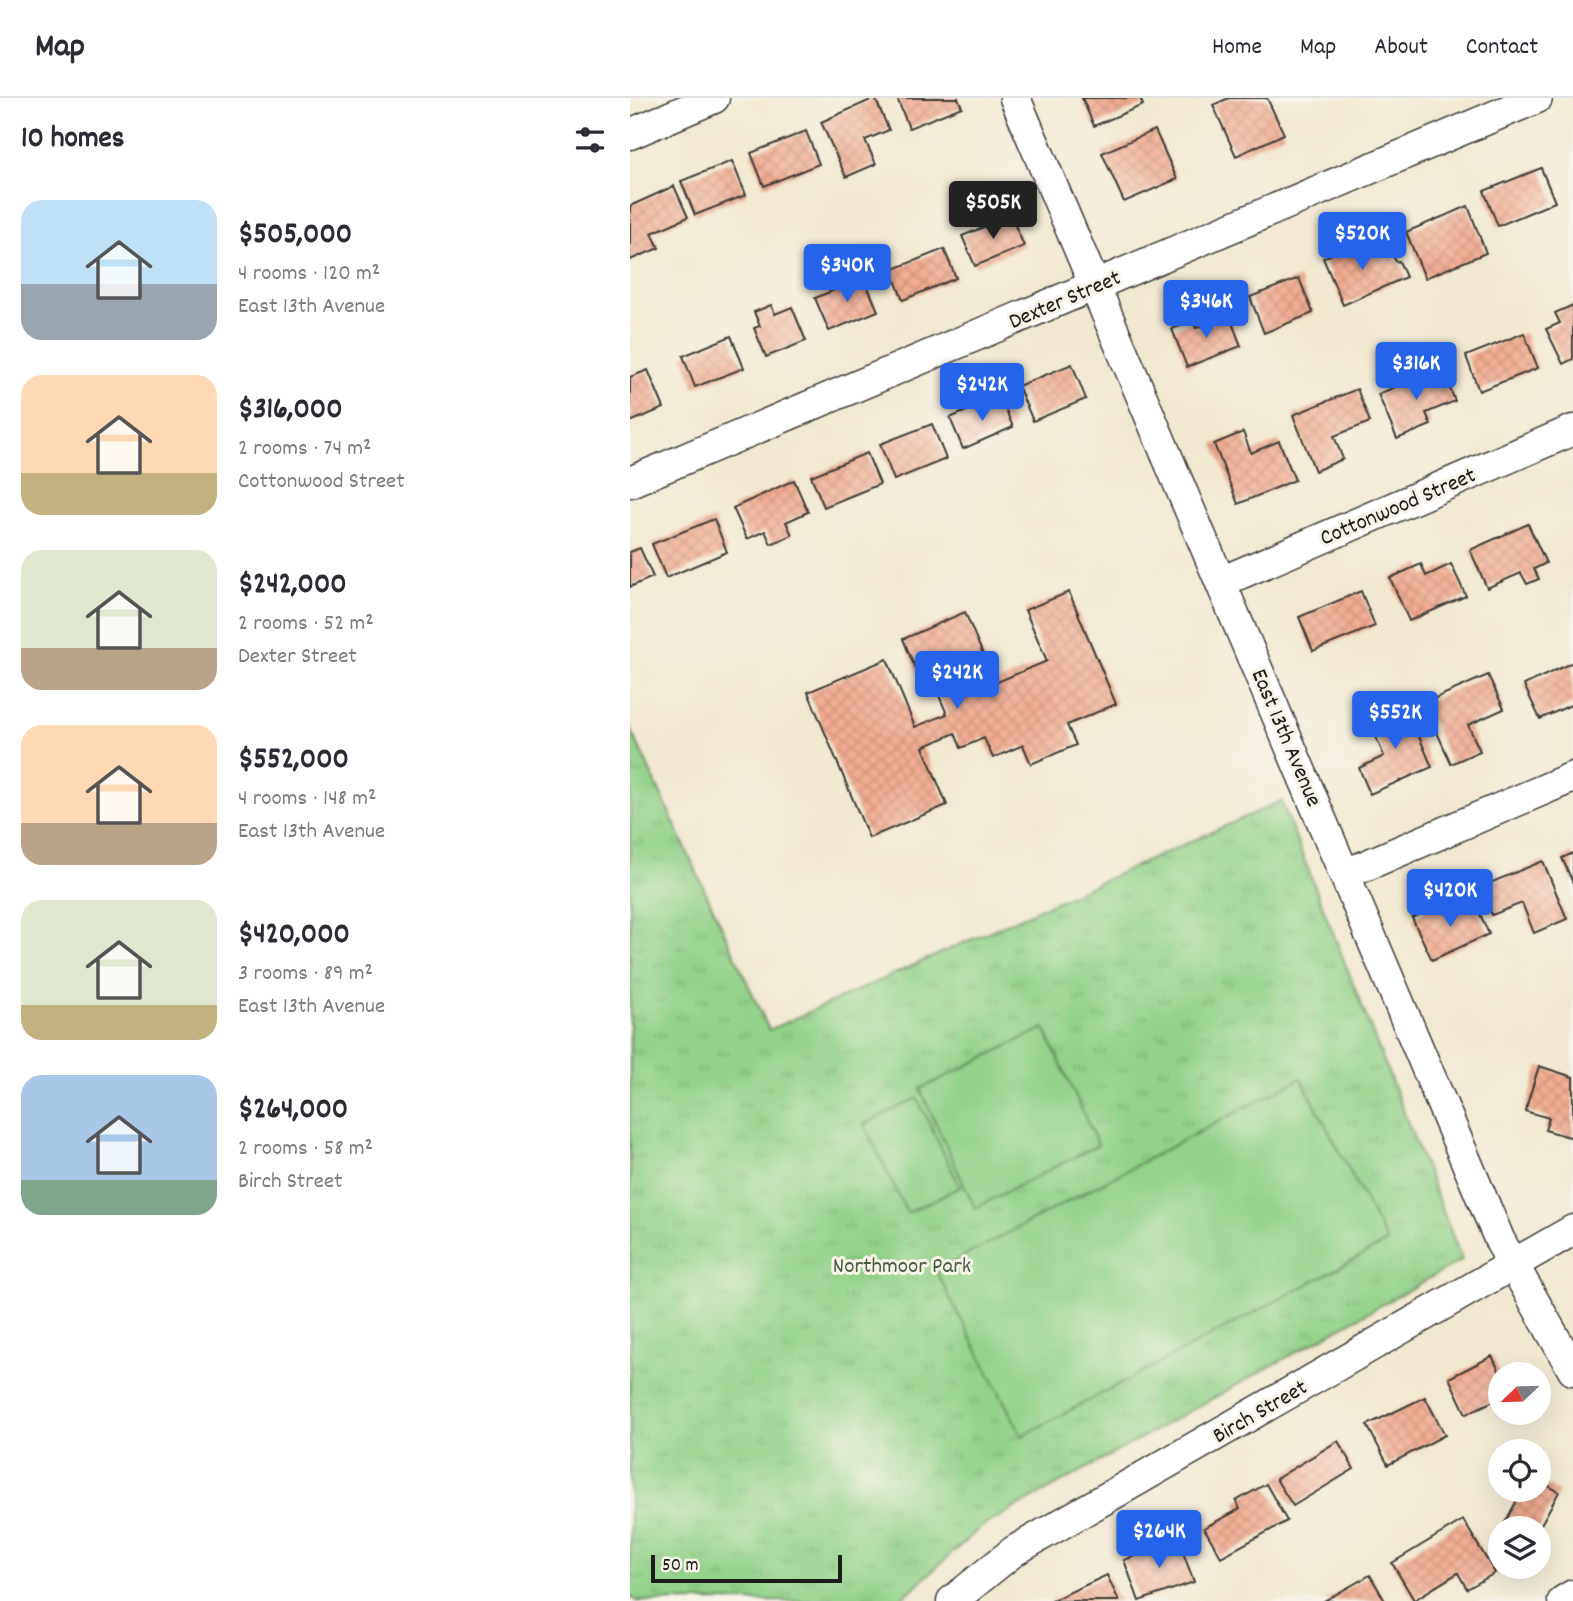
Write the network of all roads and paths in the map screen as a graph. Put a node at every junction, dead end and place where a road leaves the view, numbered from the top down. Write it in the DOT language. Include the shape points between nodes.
graph roads {
  1 [pos="714,98"];
  2 [pos="1015,98"];
  3 [pos="1519,102"];
  4 [pos="630,134"];
  5 [pos="1094,285"];
  6 [pos="1573,430"];
  7 [pos="630,482"];
  8 [pos="1221,582"];
  9 [pos="1573,777"];
  10 [pos="1346,874"];
  11 [pos="1573,1230"];
  12 [pos="1513,1265"];
  13 [pos="1573,1370"];
  14 [pos="1573,1595"];
  15 [pos="952,1601"];
  16 [pos="1563,1601"];
  1 -- 4 [label="street"];
  2 -- 5 [label="street, East 13th Avenue"];
  3 -- 5 [label="street, Dexter Street"];
  5 -- 7 [label="street, Dexter Street"];
  5 -- 8 [label="street, East 13th Avenue"];
  6 -- 8 [label="street, Cottonwood Street"];
  8 -- 10 [label="street, East 13th Avenue"];
  9 -- 10 [label="street"];
  10 -- 12 [label="street, East 13th Avenue"];
  11 -- 12 [label="street, Birch Street"];
  12 -- 13 [label="street, East 13th Avenue"];
  12 -- 15 [label="street, Birch Street" via="1014,1551"];
  14 -- 16 [label="street"];
}
